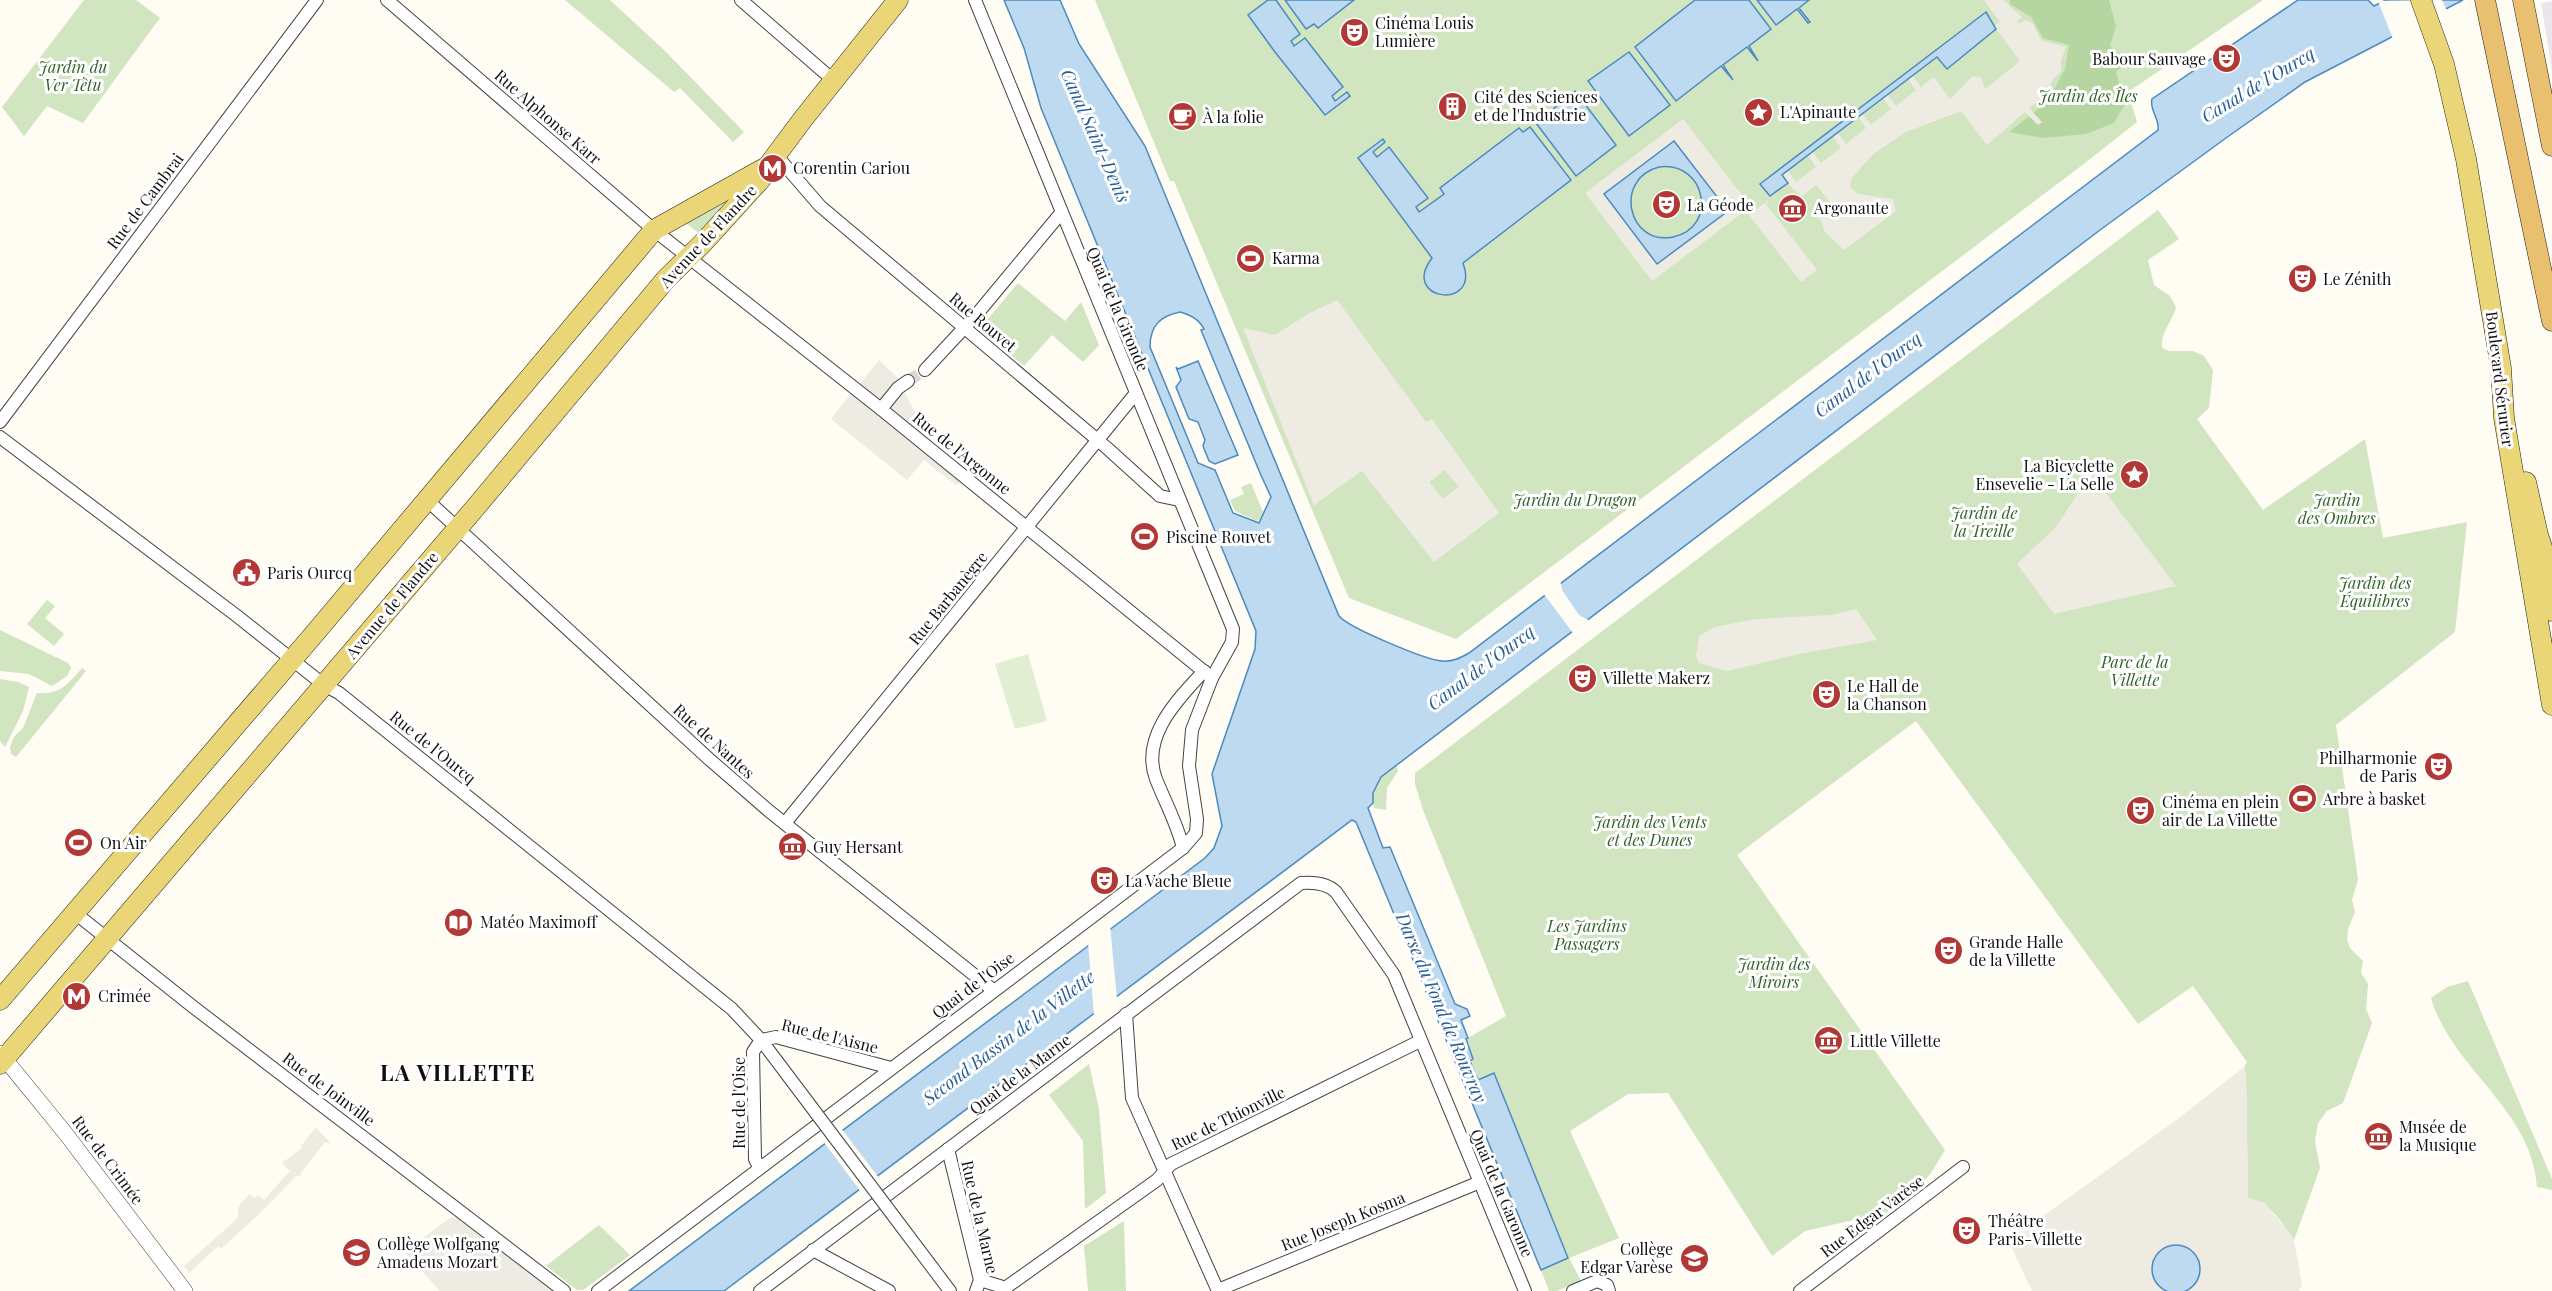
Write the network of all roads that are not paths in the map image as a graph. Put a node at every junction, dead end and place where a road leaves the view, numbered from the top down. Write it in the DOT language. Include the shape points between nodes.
graph roads {
  1 [pos="317,0"];
  2 [pos="387,0"];
  3 [pos="741,0"];
  4 [pos="898,0"];
  5 [pos="975,0"];
  6 [pos="2421,0"];
  7 [pos="2485,0"];
  8 [pos="2523,0"];
  9 [pos="833,80"];
  10 [pos="2552,146"];
  11 [pos="772,160"];
  12 [pos="1060,213"];
  13 [pos="654,230"];
  14 [pos="688,256"];
  15 [pos="2552,321"];
  16 [pos="964,328"];
  17 [pos="2501,368"];
  18 [pos="925,370"];
  19 [pos="908,381"];
  20 [pos="1136,393"];
  21 [pos="881,409"];
  22 [pos="0,422"];
  23 [pos="0,437"];
  24 [pos="1097,441"];
  25 [pos="2523,470"];
  26 [pos="427,500"];
  27 [pos="1179,500"];
  28 [pos="1027,526"];
  29 [pos="458,528"];
  30 [pos="2552,578"];
  31 [pos="2552,611"];
  32 [pos="1233,629"];
  33 [pos="2546,649"];
  34 [pos="293,659"];
  35 [pos="1208,674"];
  36 [pos="324,685"];
  37 [pos="2552,705"];
  38 [pos="785,823"];
  39 [pos="1183,848"];
  40 [pos="1302,883"];
  41 [pos="75,913"];
  42 [pos="106,938"];
  43 [pos="993,990"];
  44 [pos="0,1000"];
  45 [pos="1126,1014"];
  46 [pos="761,1040"];
  47 [pos="1420,1041"];
  48 [pos="2,1059"];
  49 [pos="891,1068"];
  50 [pos="948,1149"];
  51 [pos="759,1167"];
  52 [pos="1963,1167"];
  53 [pos="1165,1171"];
  54 [pos="1480,1182"];
  55 [pos="813,1250"];
  56 [pos="978,1286"];
  57 [pos="1003,1289"];
  58 [pos="1218,1290"];
  59 [pos="185,1291"];
  60 [pos="564,1291"];
  61 [pos="598,1291"];
  62 [pos="760,1291"];
  63 [pos="889,1291"];
  64 [pos="950,1291"];
  65 [pos="1525,1291"];
  66 [pos="1573,1291"];
  67 [pos="1609,1291"];
  68 [pos="1800,1291"];
  1 -- 22 [label="street, Rue de Cambrai"];
  2 -- 13 [label="street, Rue Alphonse Karr"];
  3 -- 9 [label="street"];
  4 -- 9 [label="main road"];
  5 -- 12 [label="street, Quai de la Gironde"];
  6 -- 17 [label="main road, Boulevard Sérurier" via="2441,55 2466,159"];
  7 -- 15 [label="highway"];
  8 -- 10 [label="highway"];
  9 -- 11 [label="main road"];
  11 -- 13 [label="main road, Avenue de Flandre"];
  11 -- 14 [label="main road, Avenue de Flandre" via="760,179"];
  11 -- 16 [label="street, Rue Rouvet" via="820,206"];
  12 -- 16 [label="street"];
  12 -- 20 [label="street, Quai de la Gironde"];
  13 -- 14 [label="street, Rue Alphonse Karr"];
  13 -- 26 [label="main road, Avenue de Flandre"];
  14 -- 21 [label="street, Rue de l'Argonne"];
  14 -- 29 [label="main road, Avenue de Flandre"];
  16 -- 18 [label="street"];
  16 -- 24 [label="street, Rue Rouvet"];
  17 -- 25 [label="main road" via="2513,408"];
  17 -- 33 [label="main road, Boulevard Sérurier" via="2504,418"];
  19 -- 21 [label="street"];
  20 -- 24 [label="street, Rue Barbanègre"];
  20 -- 27 [label="street, Quai de la Gironde"];
  21 -- 28 [label="street, Rue de l'Argonne"];
  23 -- 34 [label="street, Rue de l'Ourcq"];
  24 -- 27 [label="street, Rue Rouvet" via="1160,496"];
  24 -- 28 [label="street, Rue Barbanègre"];
  25 -- 30 [label="main road"];
  25 -- 31 [label="main road" via="2539,574"];
  26 -- 29 [label="street, Rue de Nantes"];
  26 -- 34 [label="main road, Avenue de Flandre"];
  27 -- 32 [label="street, Quai de la Gironde"];
  28 -- 35 [label="street, Rue de l'Argonne"];
  28 -- 38 [label="street, Rue Barbanègre"];
  29 -- 36 [label="main road, Avenue de Flandre"];
  29 -- 38 [label="street, Rue de Nantes" via="709,759"];
  32 -- 35 [label="street, Quai de l'Oise" via="1232,642"];
  33 -- 37 [label="main road, Boulevard Sérurier"];
  34 -- 36 [label="street, Rue de l'Ourcq"];
  34 -- 41 [label="main road, Avenue de Flandre"];
  35 -- 39 [label="street, Quai de l'Oise" via="1192,730 1189,766 1196,833"];
  35 -- 39 [label="street" via="1168,714 1158,731 1153,752 1155,776"];
  36 -- 42 [label="main road, Avenue de Flandre"];
  36 -- 46 [label="street, Rue de l'Ourcq" via="339,693 732,1009"];
  38 -- 43 [label="street, Rue de Nantes"];
  39 -- 43 [label="street, Quai de l'Oise"];
  40 -- 45 [label="street, Quai de la Marne"];
  40 -- 47 [label="street, Quai de la Garonne" via="1330,887 1336,892 1394,975"];
  41 -- 42 [label="street, Rue de Joinville"];
  41 -- 44 [label="main road, Avenue de Flandre"];
  42 -- 48 [label="main road, Avenue de Flandre"];
  42 -- 60 [label="street, Rue de Joinville"];
  43 -- 49 [label="street, Quai de l'Oise"];
  45 -- 50 [label="street, Quai de la Marne"];
  45 -- 53 [label="street" via="1132,1098"];
  46 -- 49 [label="street, Rue de l'Aisne" via="776,1037"];
  46 -- 51 [label="street, Rue de l'Oise" via="753,1052"];
  46 -- 64 [label="street, Rue de l'Ourcq, bridge"];
  47 -- 53 [label="street, Rue de Thionville" via="1171,1164"];
  47 -- 54 [label="street, Quai de la Garonne"];
  48 -- 59 [label="street, Rue de Crimée" via="66,1134"];
  49 -- 51 [label="street, Quai de l'Oise"];
  50 -- 55 [label="street, Quai de la Marne"];
  50 -- 56 [label="street, Rue de la Marne"];
  51 -- 61 [label="street, Quai de l'Oise"];
  52 -- 68 [label="street, Rue Edgar Varèse"];
  53 -- 57 [label="street, Rue de Thionville"];
  53 -- 58 [label="street"];
  54 -- 58 [label="street, Rue Joseph Kosma"];
  54 -- 65 [label="street, Quai de la Garonne"];
  55 -- 62 [label="street, Quai de la Marne"];
  55 -- 63 [label="street"];
  56 -- 57 [label="street, Rue de Thionville"];
  66 -- 67 [label="street" via="1598,1281 1607,1285"];
}
